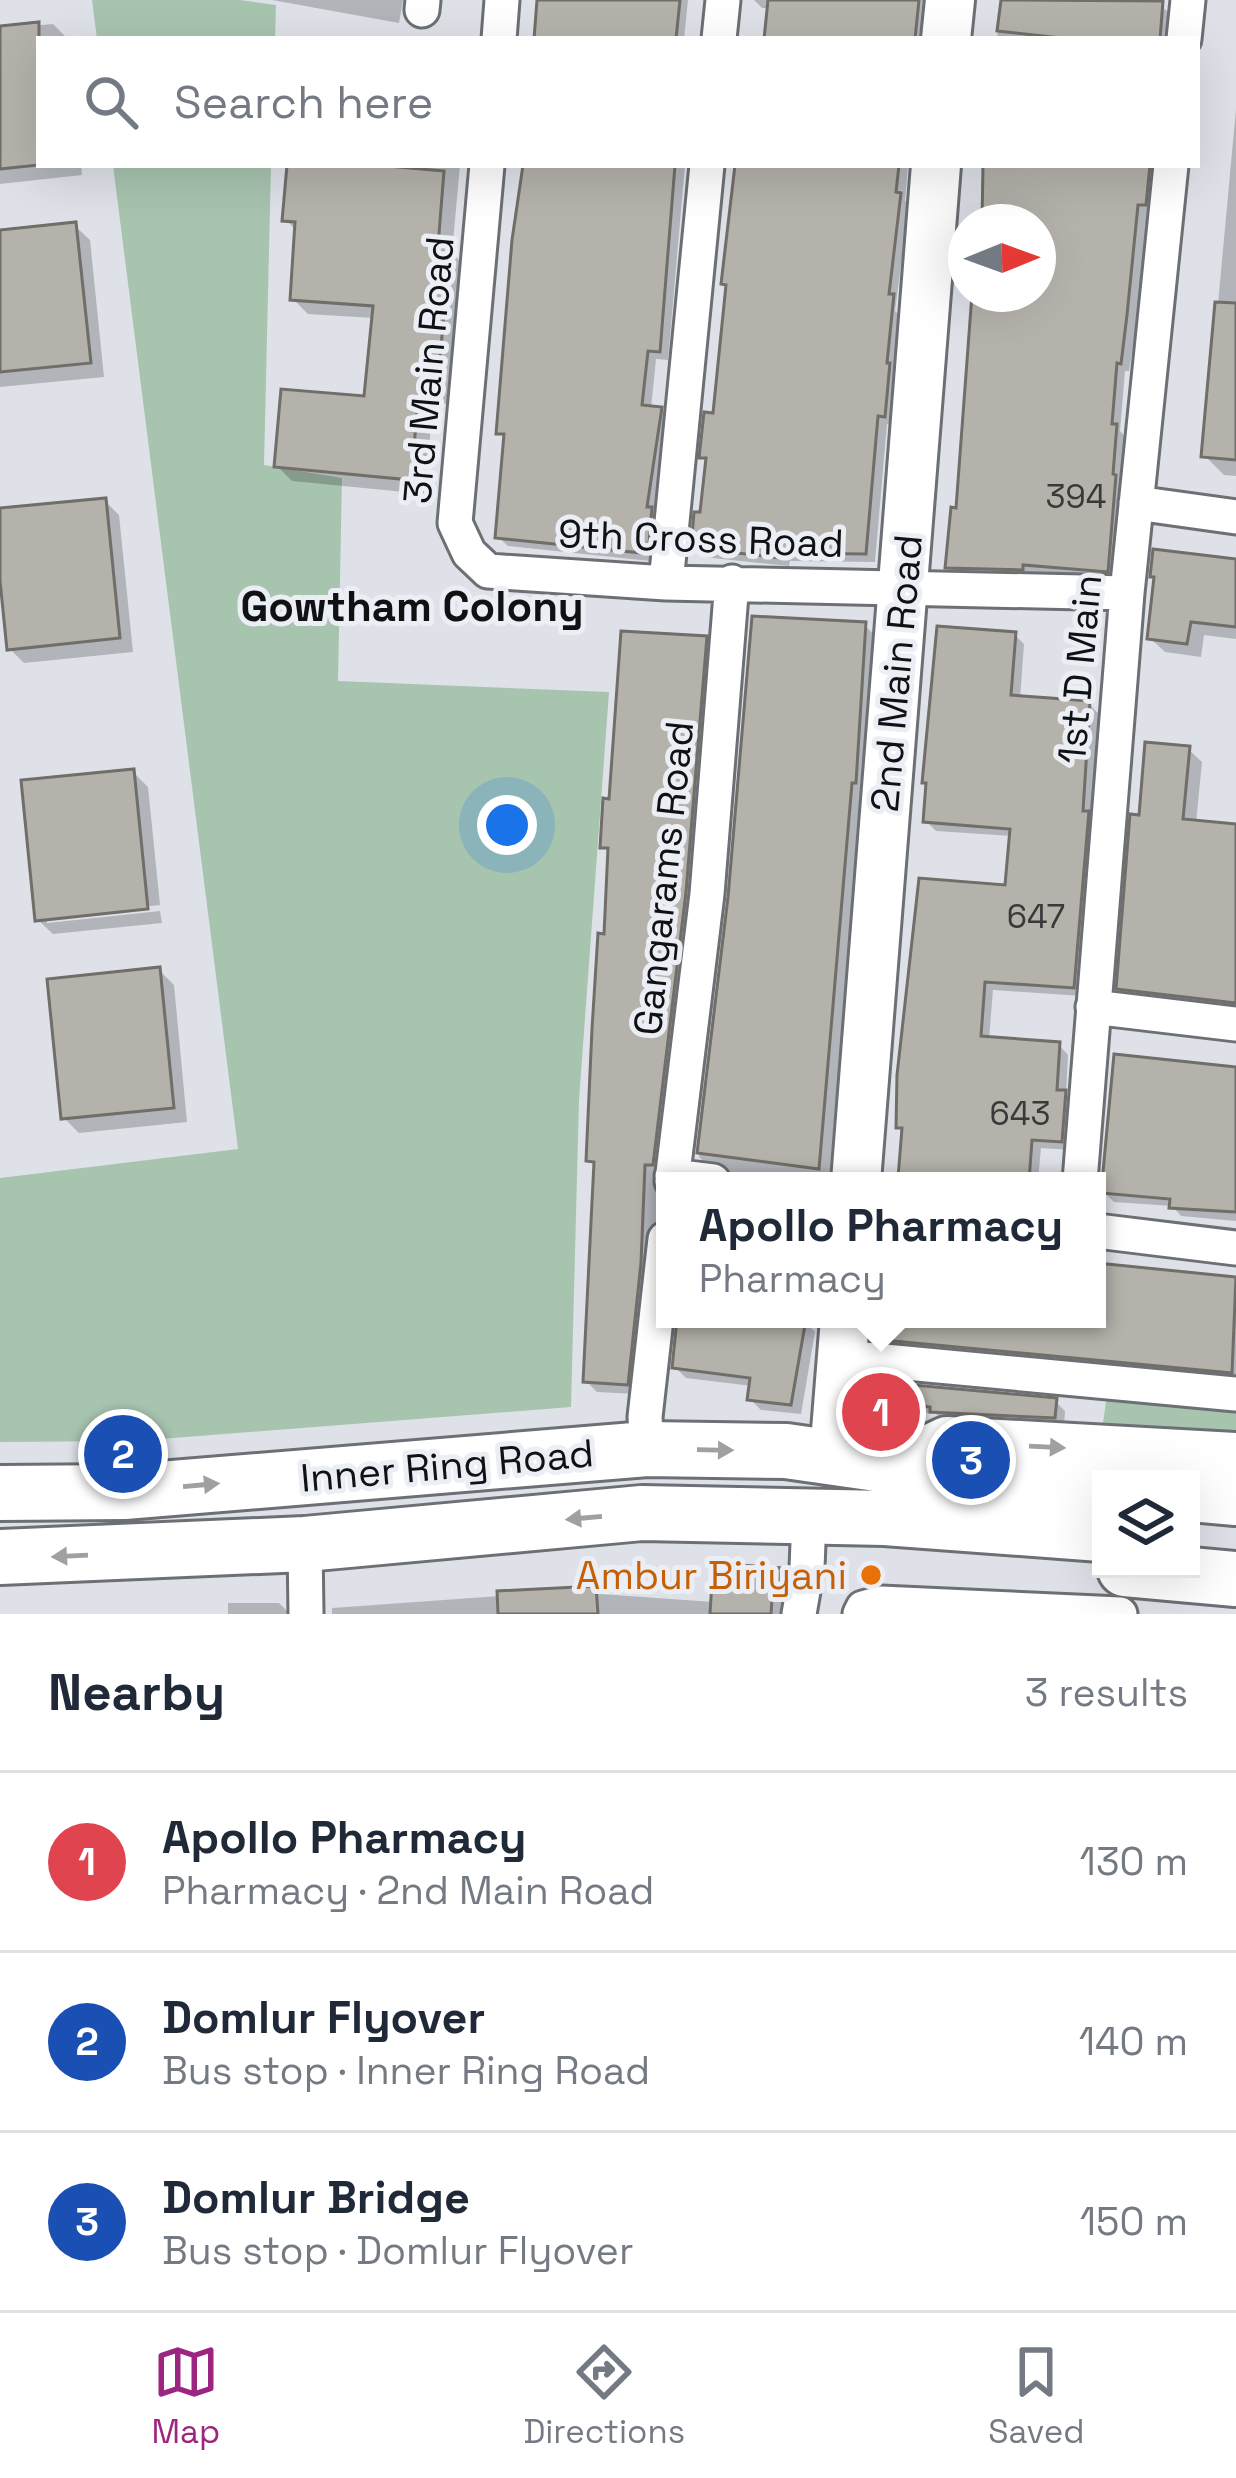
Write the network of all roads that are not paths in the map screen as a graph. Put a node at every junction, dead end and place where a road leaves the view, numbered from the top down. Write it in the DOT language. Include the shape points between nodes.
graph roads {
  1 [pos="502,0"];
  2 [pos="723,0"];
  3 [pos="950,0"];
  4 [pos="1188,0"];
  5 [pos="499,36"];
  6 [pos="719,36"];
  7 [pos="946,36"];
  8 [pos="1184,36"];
  9 [pos="488,168"];
  10 [pos="707,168"];
  11 [pos="937,168"];
  12 [pos="1171,168"];
  13 [pos="1136,503"];
  14 [pos="1236,517"];
  15 [pos="488,572"];
  16 [pos="732,582"];
  17 [pos="666,583"];
  18 [pos="903,586"];
  19 [pos="1127,593"];
  20 [pos="1093,1007"];
  21 [pos="1236,1024"];
  22 [pos="673,1172"];
  23 [pos="857,1172"];
  24 [pos="1080,1172"];
  25 [pos="1106,1232"];
  26 [pos="1236,1249"];
  27 [pos="656,1319"];
  28 [pos="844,1338"];
  29 [pos="1236,1394"];
  30 [pos="647,1449"];
  31 [pos="834,1456"];
  32 [pos="1236,1457"];
  33 [pos="1092,1487"];
  34 [pos="890,1492"];
  35 [pos="0,1493"];
  36 [pos="1200,1495"];
  37 [pos="1236,1498"];
  38 [pos="809,1517"];
  39 [pos="1092,1532"];
  40 [pos="1200,1542"];
  41 [pos="305,1544"];
  42 [pos="1236,1545"];
  43 [pos="0,1557"];
  44 [pos="1092,1566"];
  45 [pos="1200,1576"];
  46 [pos="1236,1579"];
  47 [pos="306,1614"];
  48 [pos="799,1614"];
  49 [pos="860,1614"];
  50 [pos="1120,1614"];
  1 -- 5 [label="street"];
  2 -- 6 [label="street"];
  3 -- 7 [label="street"];
  4 -- 8 [label="street"];
  9 -- 15 [label="street, 3rd Main Road" via="455,524"];
  10 -- 17 [label="street"];
  11 -- 18 [label="street, 2nd Main Road"];
  12 -- 13 [label="street, 1st D Main"];
  13 -- 14 [label="street"];
  13 -- 19 [label="street, 1st D Main"];
  15 -- 17 [label="street, 9th Cross Road"];
  16 -- 17 [label="street, 9th Cross Road"];
  16 -- 18 [label="street, 9th Cross Road"];
  16 -- 22 [label="street, Gangarams Road" via="707,894"];
  18 -- 19 [label="street, 9th Cross Road"];
  18 -- 23 [label="street, 2nd Main Road"];
  19 -- 20 [label="street, 1st D Main"];
  20 -- 21 [label="street"];
  20 -- 24 [label="street, 1st D Main"];
  25 -- 26 [label="street"];
  27 -- 30 [label="street"];
  28 -- 29 [label="street"];
  28 -- 31 [label="street"];
  30 -- 31 [label="main road, Inner Ring Road, one-way"];
  35 -- 30 [label="main road, Inner Ring Road, one-way" via="124,1492"];
  31 -- 34 [label="main road, Inner Ring Road"];
  34 -- 32 [label="street, one-way" via="947,1441"];
  33 -- 34 [label="main road"];
  34 -- 38 [label="main road, Inner Ring Road"];
  34 -- 39 [label="main road"];
  34 -- 44 [label="main road" via="953,1554"];
  36 -- 37 [label="main road"];
  38 -- 41 [label="main road, Inner Ring Road, one-way" via="642,1513"];
  38 -- 48 [label="street"];
  40 -- 42 [label="main road"];
  41 -- 43 [label="main road, Inner Ring Road, one-way"];
  41 -- 47 [label="street"];
  45 -- 46 [label="main road"];
  49 -- 50 [label="street" via="881,1603"];
}
